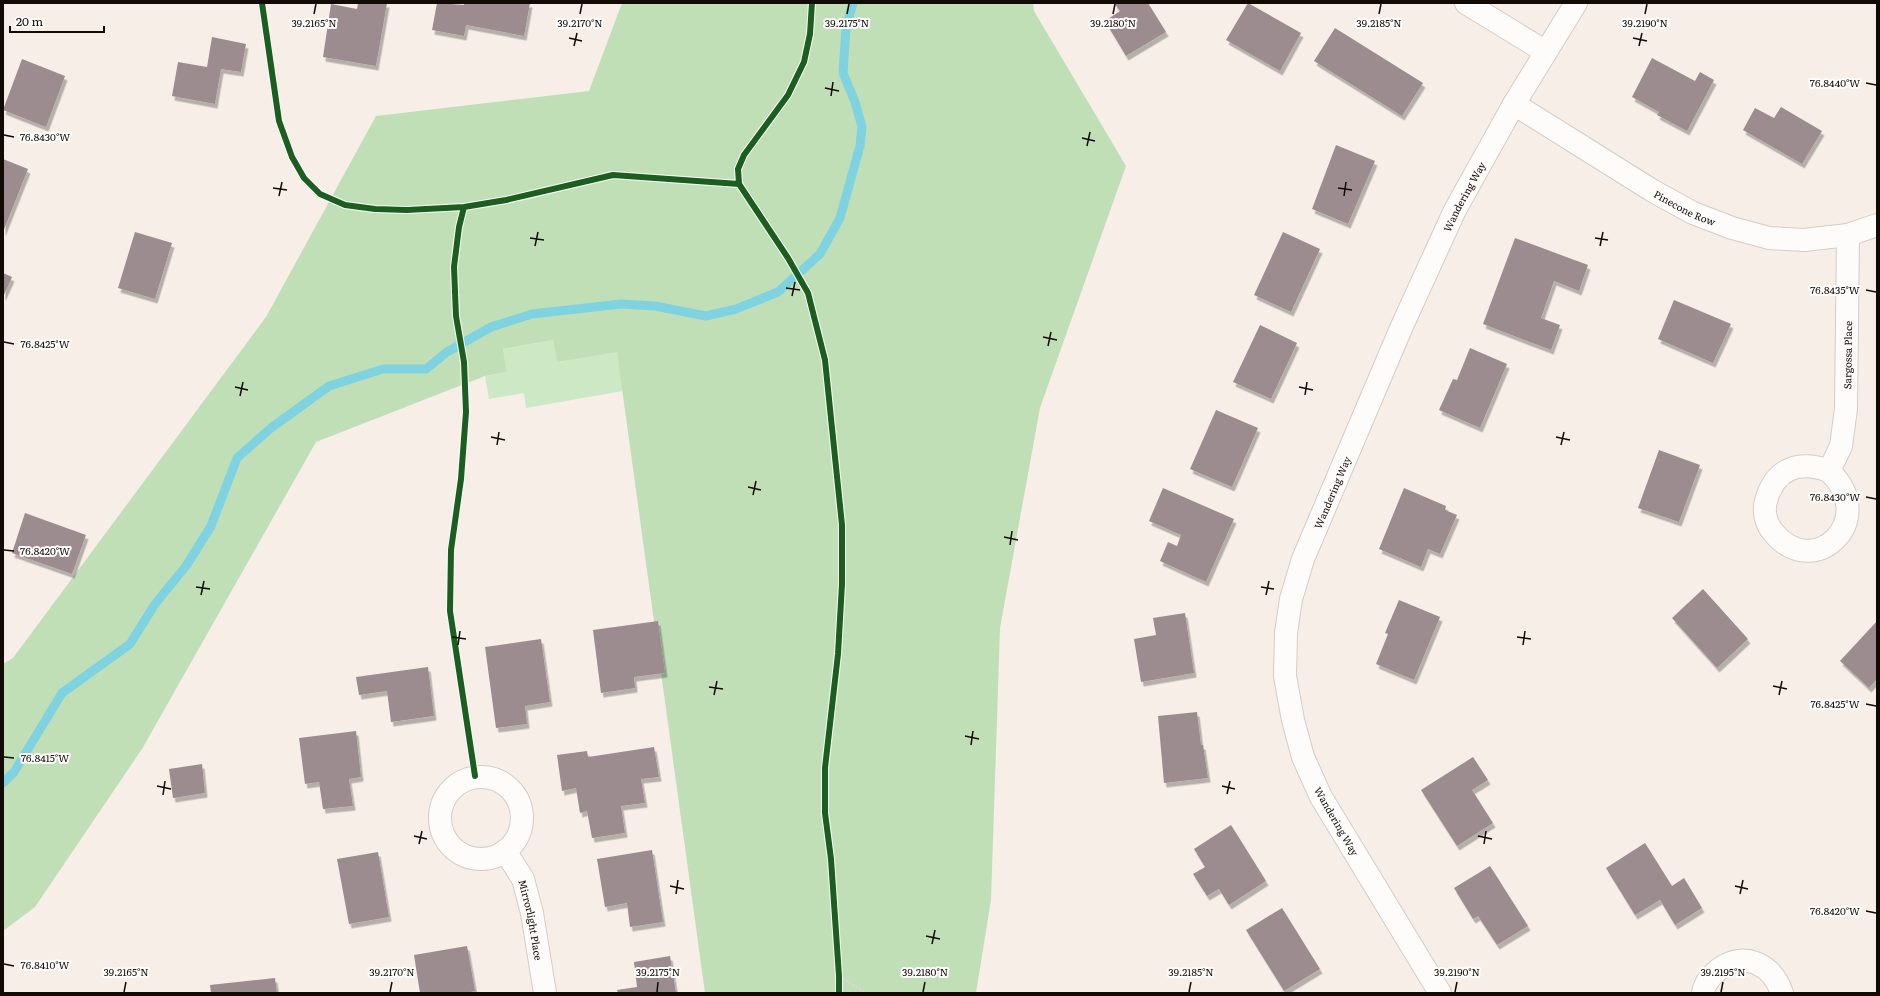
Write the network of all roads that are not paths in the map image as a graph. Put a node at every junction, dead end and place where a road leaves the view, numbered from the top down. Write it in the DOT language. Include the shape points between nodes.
graph roads {
  1 [pos="1466,3"];
  2 [pos="1576,3"];
  3 [pos="1546,52"];
  4 [pos="1514,104"];
  5 [pos="1877,225"];
  6 [pos="1848,236"];
  7 [pos="1829,471"];
  8 [pos="505,851"];
  9 [pos="545,993"];
  10 [pos="1440,993"];
  11 [pos="1703,993"];
  12 [pos="1782,993"];
  1 -- 3 [label="street"];
  2 -- 3 [label="street, Wandering Way"];
  3 -- 4 [label="street, Wandering Way"];
  4 -- 6 [label="street, Pinecone Row" via="1653,191 1693,213 1732,228 1769,238 1804,240"];
  4 -- 10 [label="street, Wandering Way" via="1455,210 1402,326 1303,559 1291,599 1286,633 1285,676 1303,757 1322,797"];
  5 -- 6 [label="street, Pinecone Row"];
  6 -- 7 [label="street, Sargossa Place" via="1846,408 1841,446"];
  8 -- 8 [label="street" via="521,829 521,806 516,795 494,778 475,776 463,780 445,797 440,814 440,826 446,839 455,850 474,858 492,858"];
  8 -- 9 [label="street, Mirrorlight Place" via="522,879 532,913"];
  11 -- 12 [label="street" via="1711,975 1726,964 1740,961 1759,964 1770,971"];
}
